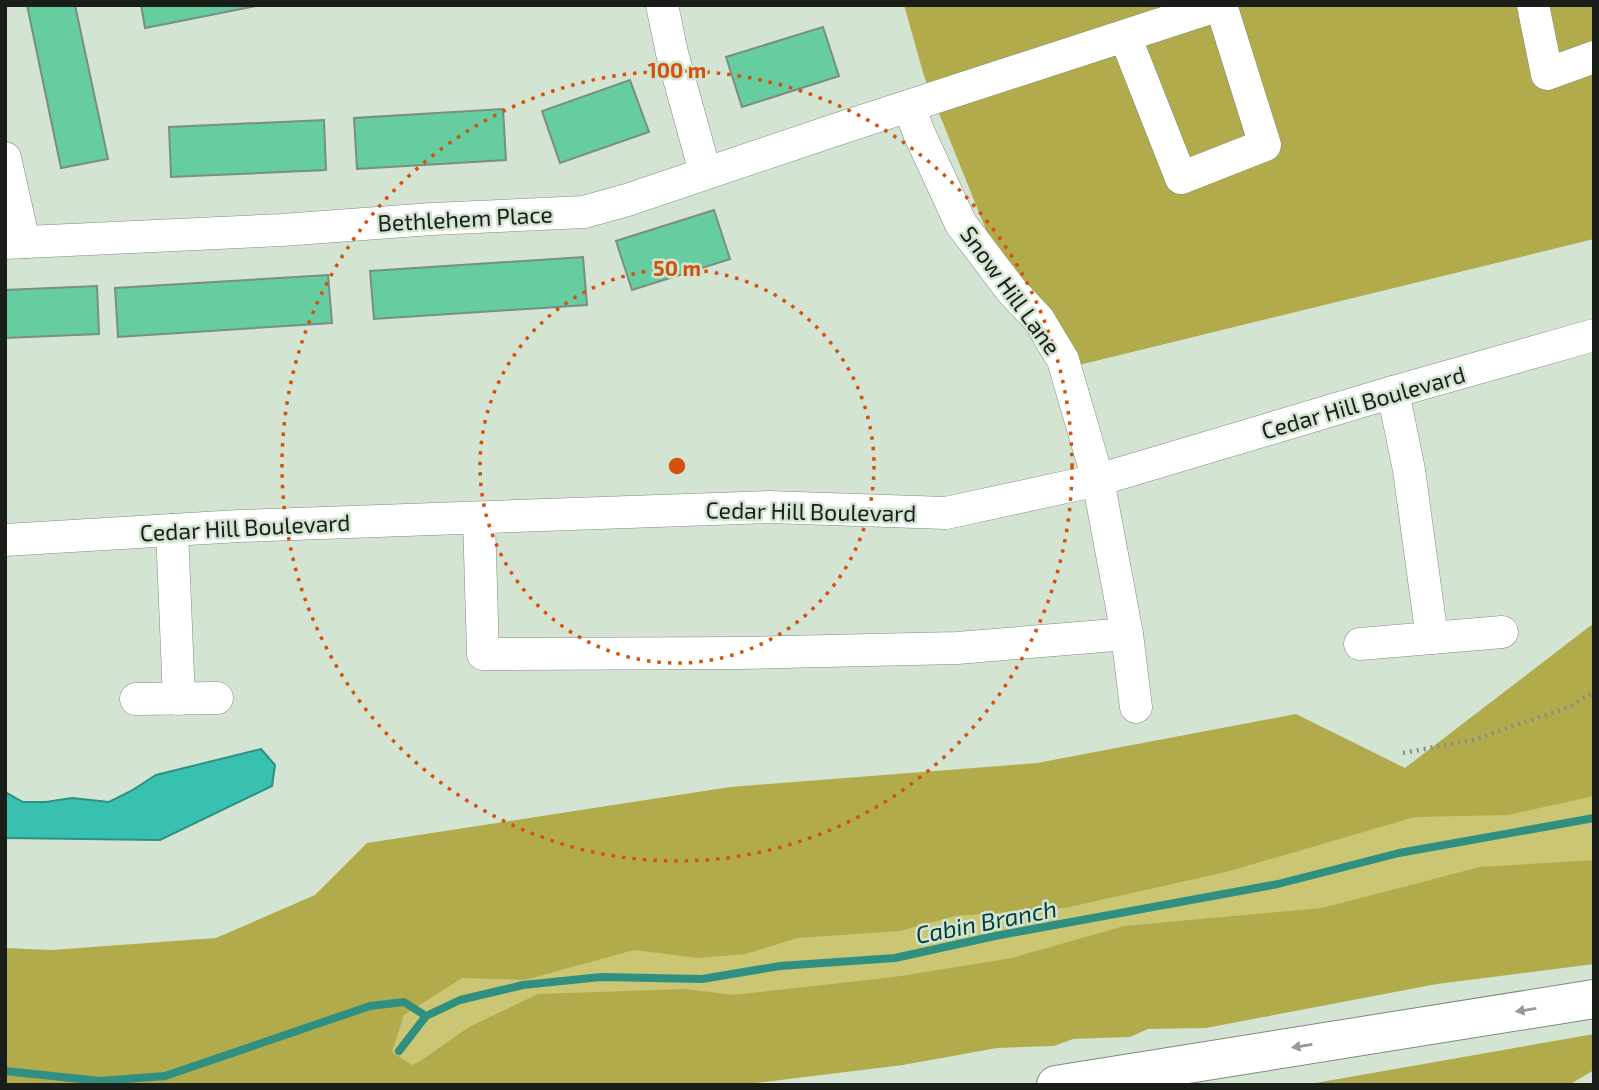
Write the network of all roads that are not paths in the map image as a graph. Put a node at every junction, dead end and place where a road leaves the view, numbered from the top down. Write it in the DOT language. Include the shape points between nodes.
graph roads {
  1 [pos="662,5"];
  2 [pos="1220,5"];
  3 [pos="1533,5"];
  4 [pos="1125,36"];
  5 [pos="1594,57"];
  6 [pos="909,106"];
  7 [pos="5,158"];
  8 [pos="705,172"];
  9 [pos="15,243"];
  10 [pos="1594,335"];
  11 [pos="1393,392"];
  12 [pos="1098,480"];
  13 [pos="479,518"];
  14 [pos="172,530"];
  15 [pos="5,540"];
  16 [pos="1502,632"];
  17 [pos="1127,634"];
  18 [pos="1432,638"];
  19 [pos="1360,643"];
  20 [pos="218,698"];
  21 [pos="136,699"];
  22 [pos="179,699"];
  23 [pos="1136,706"];
  24 [pos="1594,999"];
  25 [pos="1056,1085"];
  1 -- 8 [label="street"];
  2 -- 4 [label="street, Bethlehem Place"];
  2 -- 4 [label="street" via="1265,145 1181,178"];
  3 -- 5 [label="street" via="1547,74"];
  4 -- 6 [label="street, Bethlehem Place"];
  6 -- 8 [label="street, Bethlehem Place"];
  6 -- 12 [label="street, Snow Hill Lane" via="961,224 1039,320 1063,360"];
  7 -- 9 [label="street"];
  8 -- 9 [label="street, Bethlehem Place" via="584,212"];
  10 -- 11 [label="street, Cedar Hill Boulevard"];
  11 -- 12 [label="street, Cedar Hill Boulevard"];
  11 -- 18 [label="street" via="1409,470"];
  12 -- 13 [label="street, Cedar Hill Boulevard" via="946,513 769,507"];
  12 -- 17 [label="street, Snow Hill Lane"];
  13 -- 14 [label="street, Cedar Hill Boulevard"];
  13 -- 17 [label="street" via="483,654 957,648"];
  14 -- 15 [label="street, Cedar Hill Boulevard"];
  14 -- 22 [label="street"];
  16 -- 18 [label="street"];
  17 -- 23 [label="street, Snow Hill Lane"];
  18 -- 19 [label="street"];
  20 -- 22 [label="street"];
  21 -- 22 [label="street"];
  24 -- 25 [label="highway, one-way"];
}
